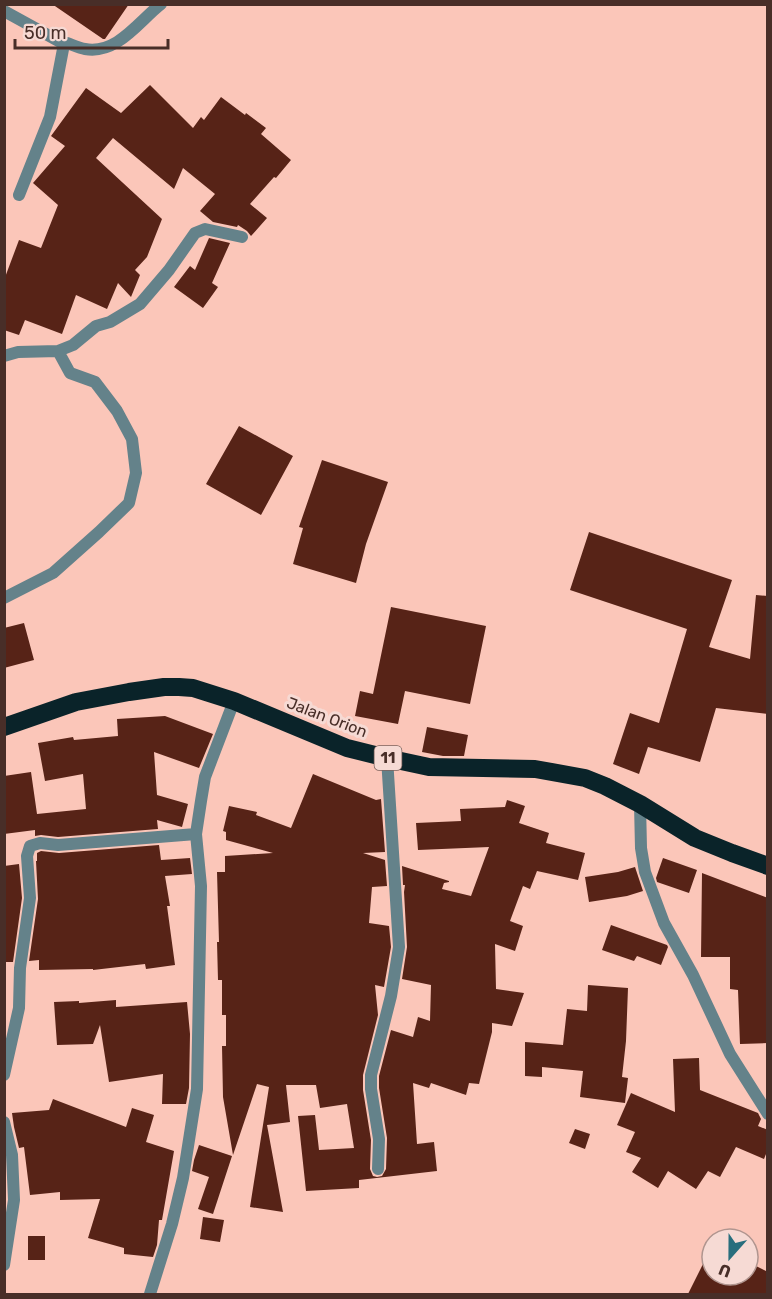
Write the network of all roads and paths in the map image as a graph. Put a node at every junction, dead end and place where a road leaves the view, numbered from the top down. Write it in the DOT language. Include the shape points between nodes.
graph roads {
  1 [pos="161,4"];
  2 [pos="4,10"];
  3 [pos="64,44"];
  4 [pos="19,195"];
  5 [pos="242,237"];
  6 [pos="58,351"];
  7 [pos="4,356"];
  8 [pos="4,598"];
  9 [pos="234,701"];
  10 [pos="4,727"];
  11 [pos="387,758"];
  12 [pos="640,804"];
  13 [pos="196,834"];
  14 [pos="768,866"];
  15 [pos="4,1076"];
  16 [pos="768,1114"];
  17 [pos="4,1122"];
  18 [pos="378,1169"];
  19 [pos="4,1265"];
  20 [pos="150,1294"];
  1 -- 3 [label="street" via="105,49 87,50"];
  2 -- 3 [label="street"];
  3 -- 4 [label="street" via="50,117"];
  5 -- 6 [label="street" via="206,229 195,233 140,304"];
  6 -- 7 [label="street"];
  6 -- 8 [label="street" via="70,373 95,382 117,411 132,440 136,473 129,503 99,532 53,573"];
  9 -- 10 [label="highway, Jalan Orion / 11" via="193,688 164,687 76,702"];
  9 -- 11 [label="highway, Jalan Orion / 11" via="347,748"];
  9 -- 13 [label="street" via="205,777"];
  11 -- 12 [label="highway, Jalan Orion / 11" via="429,767 535,769 585,778"];
  11 -- 18 [label="street" via="399,947 371,1075 379,1139"];
  12 -- 14 [label="highway, Jalan Orion / 11" via="695,838"];
  12 -- 16 [label="street" via="645,872 664,923 730,1054"];
  13 -- 15 [label="street" via="30,846 30,898 20,968 20,1008"];
  13 -- 20 [label="street" via="201,886 197,1089 183,1178"];
  17 -- 19 [label="street" via="12,1155 14,1200"];
}
